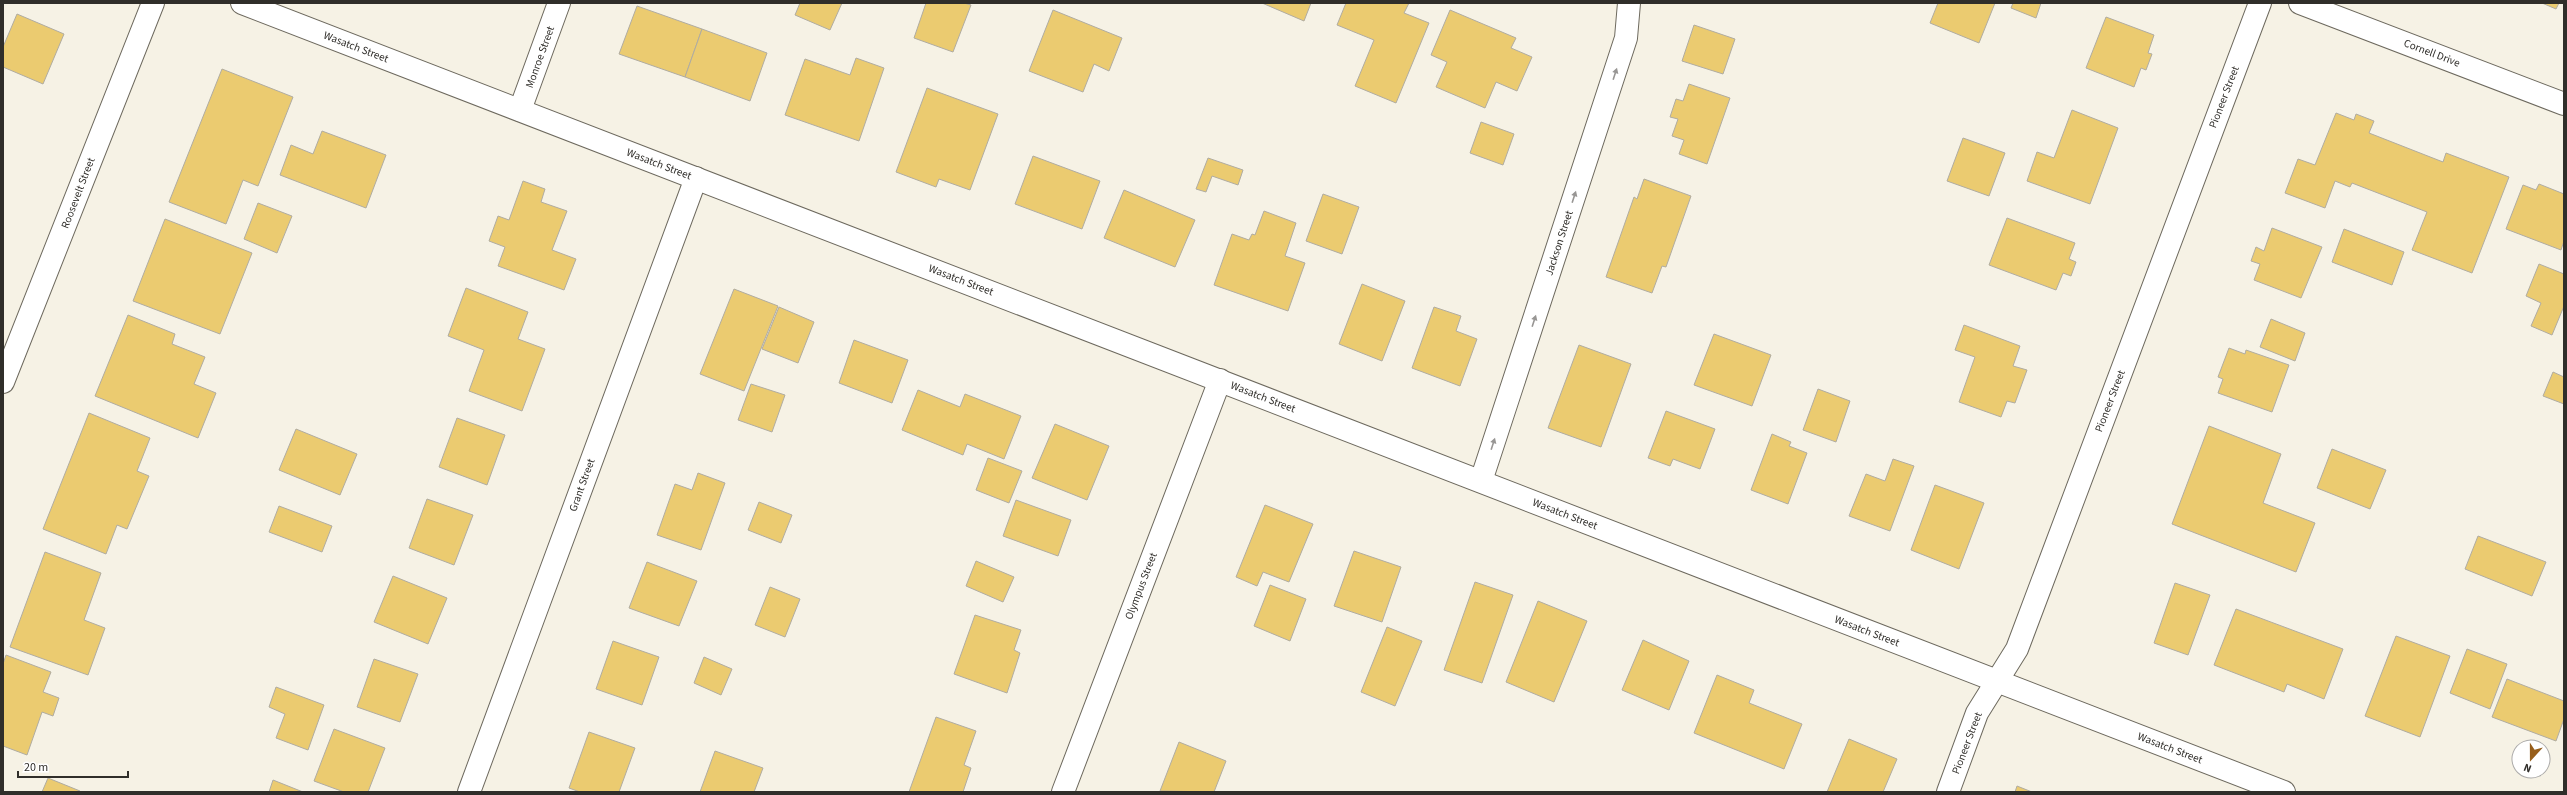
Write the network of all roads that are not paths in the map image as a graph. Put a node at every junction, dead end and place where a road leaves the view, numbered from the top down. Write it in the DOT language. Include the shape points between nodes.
graph roads {
  1 [pos="153,3"];
  2 [pos="242,3"];
  3 [pos="559,3"];
  4 [pos="1629,3"];
  5 [pos="2260,3"];
  6 [pos="2300,3"];
  7 [pos="2564,104"];
  8 [pos="520,110"];
  9 [pos="696,178"];
  10 [pos="1220,380"];
  11 [pos="3,382"];
  12 [pos="1481,481"];
  13 [pos="1996,681"];
  14 [pos="469,792"];
  15 [pos="1063,792"];
  16 [pos="1948,792"];
  17 [pos="2282,792"];
  1 -- 11 [label="street, Roosevelt Street"];
  2 -- 8 [label="street, Wasatch Street"];
  3 -- 8 [label="street, Monroe Street"];
  12 -- 4 [label="street, Jackson Street, one-way" via="1626,38"];
  5 -- 13 [label="street, Pioneer Street" via="2017,649"];
  6 -- 7 [label="street, Cornell Drive"];
  8 -- 9 [label="street, Wasatch Street"];
  9 -- 10 [label="street, Wasatch Street"];
  9 -- 14 [label="street, Grant Street"];
  10 -- 12 [label="street, Wasatch Street"];
  10 -- 15 [label="street, Olympus Street"];
  12 -- 13 [label="street, Wasatch Street"];
  13 -- 16 [label="street, Pioneer Street" via="1977,713"];
  13 -- 17 [label="street, Wasatch Street"];
}
